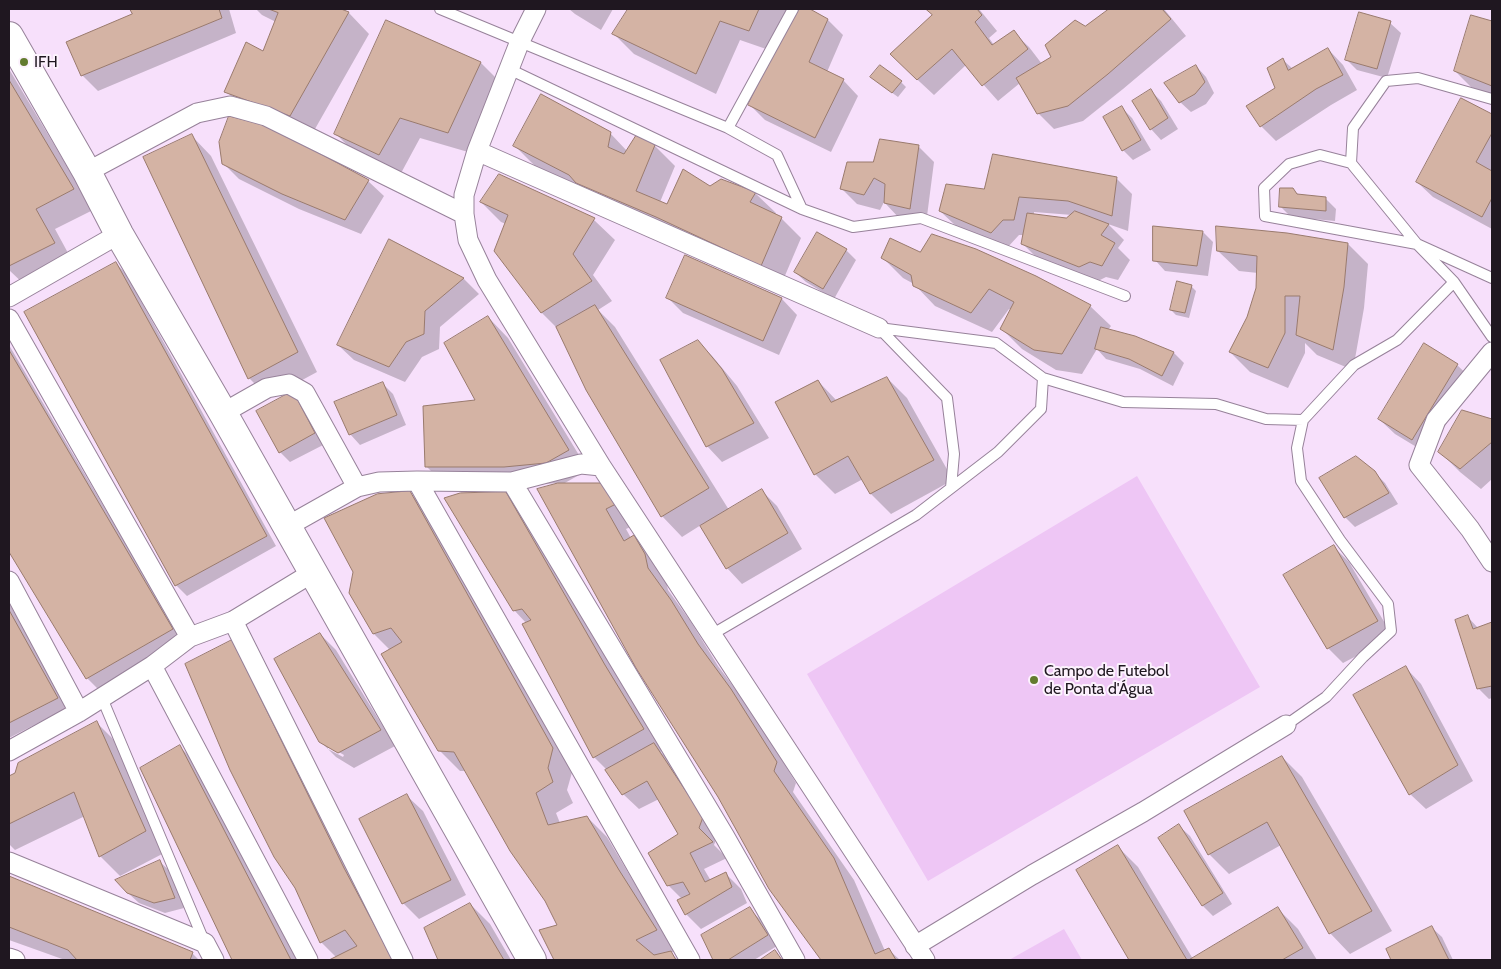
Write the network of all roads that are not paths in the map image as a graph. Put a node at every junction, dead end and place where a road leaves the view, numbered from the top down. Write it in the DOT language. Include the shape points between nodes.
graph roads {
  1 [pos="440,9"];
  2 [pos="536,9"];
  3 [pos="793,9"];
  4 [pos="9,36"];
  5 [pos="520,41"];
  6 [pos="509,69"];
  7 [pos="1492,99"];
  8 [pos="728,128"];
  9 [pos="477,151"];
  10 [pos="1351,162"];
  11 [pos="87,172"];
  12 [pos="802,209"];
  13 [pos="464,214"];
  14 [pos="119,234"];
  15 [pos="1417,244"];
  16 [pos="1492,278"];
  17 [pos="1454,282"];
  18 [pos="1125,296"];
  19 [pos="9,298"];
  20 [pos="9,319"];
  21 [pos="878,328"];
  22 [pos="1492,338"];
  23 [pos="1492,352"];
  24 [pos="1043,378"];
  25 [pos="223,413"];
  26 [pos="1303,420"];
  27 [pos="600,466"];
  28 [pos="417,481"];
  29 [pos="512,482"];
  30 [pos="357,487"];
  31 [pos="951,488"];
  32 [pos="286,527"];
  33 [pos="1492,562"];
  34 [pos="312,573"];
  35 [pos="9,581"];
  36 [pos="233,621"];
  37 [pos="711,635"];
  38 [pos="190,637"];
  39 [pos="152,666"];
  40 [pos="102,698"];
  41 [pos="80,712"];
  42 [pos="1286,725"];
  43 [pos="9,751"];
  44 [pos="9,862"];
  45 [pos="205,943"];
  46 [pos="920,953"];
  47 [pos="9,958"];
  48 [pos="15,960"];
  49 [pos="214,960"];
  50 [pos="308,960"];
  51 [pos="403,960"];
  52 [pos="532,960"];
  53 [pos="690,960"];
  54 [pos="795,960"];
  1 -- 5 [label="lane"];
  2 -- 5 [label="street"];
  3 -- 8 [label="lane"];
  4 -- 11 [label="street"];
  5 -- 6 [label="street"];
  5 -- 8 [label="lane"];
  6 -- 9 [label="street"];
  6 -- 12 [label="lane"];
  7 -- 10 [label="lane" via="1418,78 1386,81 1353,128"];
  8 -- 12 [label="lane" via="777,155"];
  9 -- 13 [label="street" via="464,196"];
  9 -- 21 [label="street"];
  10 -- 15 [label="lane"];
  10 -- 15 [label="lane" via="1320,155 1289,164 1264,188 1264,216"];
  11 -- 13 [label="street" via="197,113 230,106 266,116"];
  11 -- 14 [label="street"];
  12 -- 18 [label="lane" via="854,227 921,218"];
  13 -- 27 [label="street" via="468,240 487,280"];
  14 -- 19 [label="street"];
  14 -- 25 [label="street"];
  15 -- 16 [label="lane"];
  15 -- 17 [label="lane"];
  17 -- 22 [label="lane"];
  17 -- 26 [label="lane" via="1397,340 1354,366"];
  20 -- 38 [label="street"];
  21 -- 24 [label="lane" via="996,343"];
  21 -- 31 [label="lane" via="947,398 954,454"];
  23 -- 33 [label="street" via="1436,420 1419,465"];
  24 -- 26 [label="lane" via="1123,402 1216,404 1266,419"];
  24 -- 31 [label="lane" via="1041,409 998,452"];
  25 -- 30 [label="street" via="267,388 289,384 305,393"];
  25 -- 32 [label="street"];
  26 -- 42 [label="lane" via="1297,448 1301,481 1388,604 1391,630 1326,697"];
  27 -- 29 [label="street" via="580,464"];
  27 -- 37 [label="street"];
  28 -- 29 [label="street"];
  28 -- 30 [label="street" via="379,482"];
  28 -- 53 [label="street"];
  29 -- 54 [label="street"];
  30 -- 32 [label="street"];
  31 -- 37 [label="lane" via="916,515"];
  32 -- 34 [label="street"];
  34 -- 36 [label="street"];
  34 -- 52 [label="street"];
  35 -- 41 [label="street"];
  36 -- 38 [label="street"];
  36 -- 51 [label="street"];
  37 -- 46 [label="street"];
  38 -- 39 [label="street"];
  39 -- 40 [label="street"];
  39 -- 50 [label="street"];
  40 -- 41 [label="street"];
  40 -- 45 [label="lane"];
  41 -- 43 [label="street"];
  42 -- 46 [label="street" via="1032,875"];
  44 -- 45 [label="street"];
  45 -- 49 [label="street"];
  47 -- 48 [label="street"];
}
